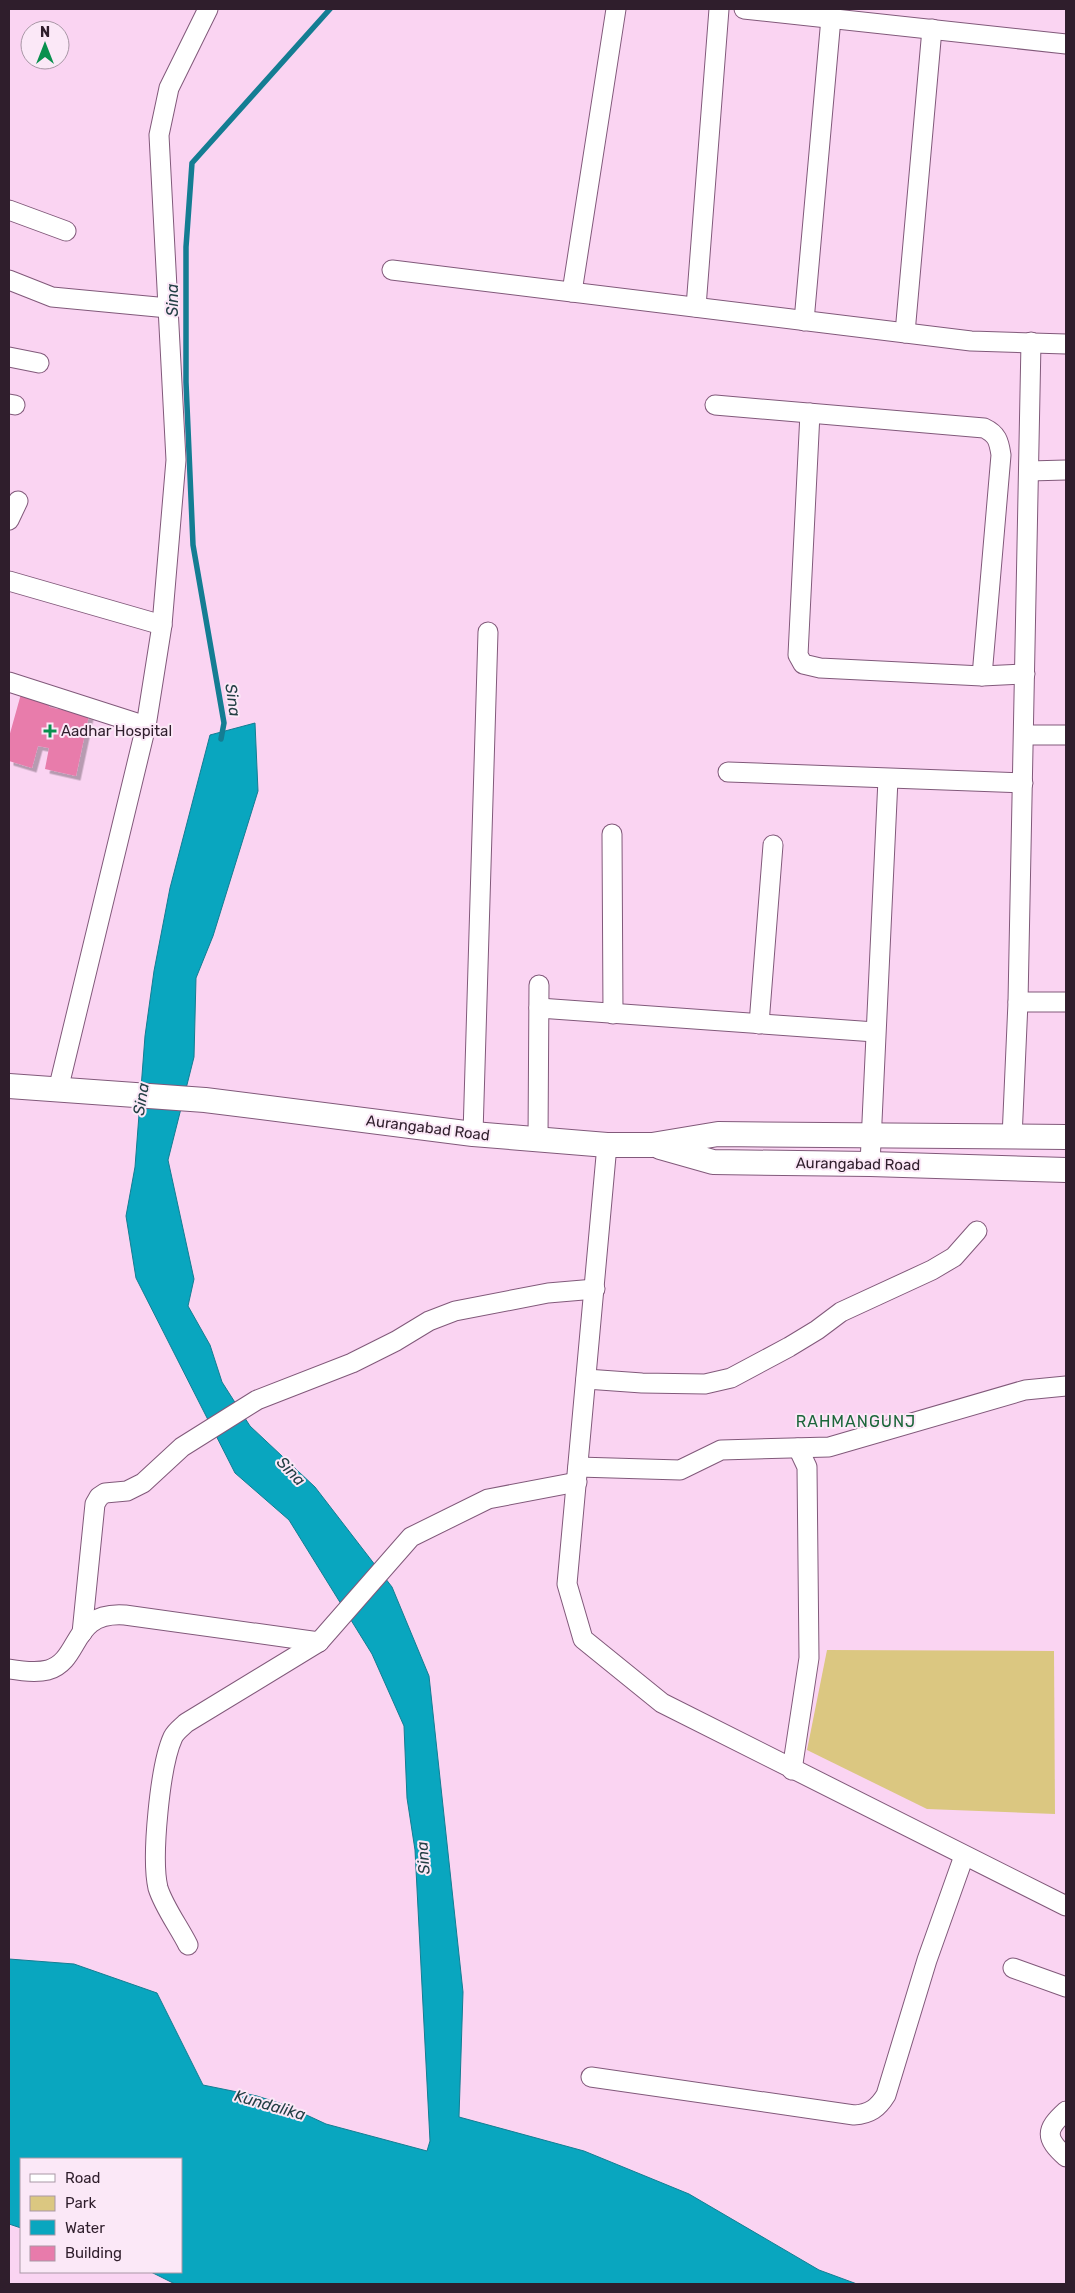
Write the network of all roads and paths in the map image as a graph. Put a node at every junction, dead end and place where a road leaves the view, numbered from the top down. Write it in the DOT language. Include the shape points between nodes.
graph roads {
  1 [pos="208,9"];
  2 [pos="616,9"];
  3 [pos="719,9"];
  4 [pos="744,9"];
  5 [pos="831,18"];
  6 [pos="932,29"];
  7 [pos="1066,44"];
  8 [pos="9,210"];
  9 [pos="66,231"];
  10 [pos="392,270"];
  11 [pos="9,280"];
  12 [pos="572,292"];
  13 [pos="696,307"];
  14 [pos="168,308"];
  15 [pos="804,321"];
  16 [pos="905,333"];
  17 [pos="1032,342"];
  18 [pos="1066,344"];
  19 [pos="9,357"];
  20 [pos="40,363"];
  21 [pos="715,404"];
  22 [pos="810,413"];
  23 [pos="1066,470"];
  24 [pos="1029,471"];
  25 [pos="18,501"];
  26 [pos="9,520"];
  27 [pos="9,581"];
  28 [pos="162,625"];
  29 [pos="488,632"];
  30 [pos="1025,674"];
  31 [pos="982,676"];
  32 [pos="9,682"];
  33 [pos="146,726"];
  34 [pos="1024,735"];
  35 [pos="1066,735"];
  36 [pos="728,772"];
  37 [pos="888,779"];
  38 [pos="1023,783"];
  39 [pos="612,834"];
  40 [pos="773,845"];
  41 [pos="539,985"];
  42 [pos="1018,1002"];
  43 [pos="1066,1002"];
  44 [pos="539,1008"];
  45 [pos="613,1014"];
  46 [pos="759,1024"];
  47 [pos="875,1032"];
  48 [pos="9,1086"];
  49 [pos="58,1090"];
  50 [pos="473,1134"];
  51 [pos="870,1135"];
  52 [pos="1066,1137"];
  53 [pos="1012,1138"];
  54 [pos="538,1140"];
  55 [pos="607,1145"];
  56 [pos="652,1145"];
  57 [pos="870,1164"];
  58 [pos="1066,1170"];
  59 [pos="977,1231"];
  60 [pos="594,1289"];
  61 [pos="586,1379"];
  62 [pos="1066,1386"];
  63 [pos="798,1448"];
  64 [pos="578,1474"];
  65 [pos="82,1633"];
  66 [pos="324,1637"];
  67 [pos="9,1669"];
  68 [pos="792,1770"];
  69 [pos="964,1856"];
  70 [pos="1066,1906"];
  71 [pos="188,1945"];
  72 [pos="1013,1968"];
  73 [pos="1066,1987"];
  74 [pos="591,2076"];
  75 [pos="1066,2111"];
  76 [pos="1066,2157"];
  1 -- 14 [label="street" via="169,88 159,135"];
  2 -- 12 [label="street"];
  3 -- 13 [label="street"];
  4 -- 5 [label="street"];
  5 -- 6 [label="street"];
  5 -- 15 [label="street"];
  6 -- 7 [label="street"];
  6 -- 16 [label="street"];
  8 -- 9 [label="street"];
  10 -- 12 [label="street"];
  11 -- 14 [label="street" via="52,297"];
  12 -- 13 [label="street"];
  13 -- 15 [label="street"];
  14 -- 28 [label="street" via="176,480"];
  15 -- 16 [label="street"];
  16 -- 17 [label="street" via="971,341"];
  17 -- 18 [label="street"];
  17 -- 24 [label="street"];
  19 -- 20 [label="street"];
  21 -- 22 [label="street"];
  22 -- 31 [label="street" via="984,428 994,433 1002,455"];
  22 -- 31 [label="street" via="798,655 803,664 820,668"];
  23 -- 24 [label="street"];
  24 -- 30 [label="street"];
  25 -- 26 [label="street"];
  27 -- 28 [label="street"];
  28 -- 33 [label="street"];
  29 -- 50 [label="street"];
  30 -- 31 [label="street"];
  30 -- 34 [label="street"];
  32 -- 33 [label="street"];
  33 -- 49 [label="street"];
  34 -- 35 [label="street"];
  34 -- 38 [label="street"];
  36 -- 37 [label="street"];
  37 -- 38 [label="street"];
  37 -- 47 [label="street"];
  38 -- 42 [label="street"];
  39 -- 45 [label="street"];
  40 -- 46 [label="street"];
  41 -- 44 [label="street"];
  42 -- 43 [label="street"];
  42 -- 53 [label="street"];
  44 -- 45 [label="street"];
  44 -- 54 [label="street"];
  45 -- 46 [label="street"];
  46 -- 47 [label="street"];
  47 -- 51 [label="street"];
  48 -- 49 [label="main road"];
  49 -- 50 [label="main road, Aurangabad Road" via="205,1100"];
  50 -- 54 [label="main road, Aurangabad Road"];
  51 -- 53 [label="main road, Aurangabad Road"];
  51 -- 56 [label="main road, Aurangabad Road" via="718,1134"];
  51 -- 57 [label="street"];
  52 -- 53 [label="main road, Aurangabad Road"];
  54 -- 55 [label="main road, Aurangabad Road"];
  55 -- 56 [label="main road, Aurangabad Road"];
  55 -- 60 [label="street"];
  56 -- 57 [label="main road, Aurangabad Road" via="713,1162"];
  57 -- 58 [label="main road, Aurangabad Road"];
  59 -- 61 [label="street" via="954,1257 841,1312 789,1347 731,1378 705,1384"];
  60 -- 61 [label="street"];
  60 -- 65 [label="street" via="548,1293 455,1311 429,1321 396,1342 352,1363 257,1400 182,1447 143,1483 99,1497 95,1504"];
  61 -- 64 [label="street"];
  62 -- 63 [label="street" via="1025,1390 829,1447"];
  63 -- 64 [label="street" via="721,1450 680,1470"];
  63 -- 68 [label="street" via="807,1467 809,1658"];
  64 -- 66 [label="street" via="488,1499 411,1537"];
  64 -- 68 [label="street" via="568,1584 583,1639 662,1703"];
  65 -- 66 [label="street" via="91,1621 117,1614"];
  65 -- 67 [label="street" via="59,1664 48,1670"];
  66 -- 71 [label="street" via="186,1723 174,1735 164,1767 154,1855 155,1873 159,1890"];
  68 -- 69 [label="street"];
  69 -- 70 [label="street"];
  69 -- 74 [label="street" via="927,1960 886,2094 878,2107 866,2114 854,2115"];
  72 -- 73 [label="street"];
  75 -- 76 [label="street" via="1050,2130 1050,2139"];
}
